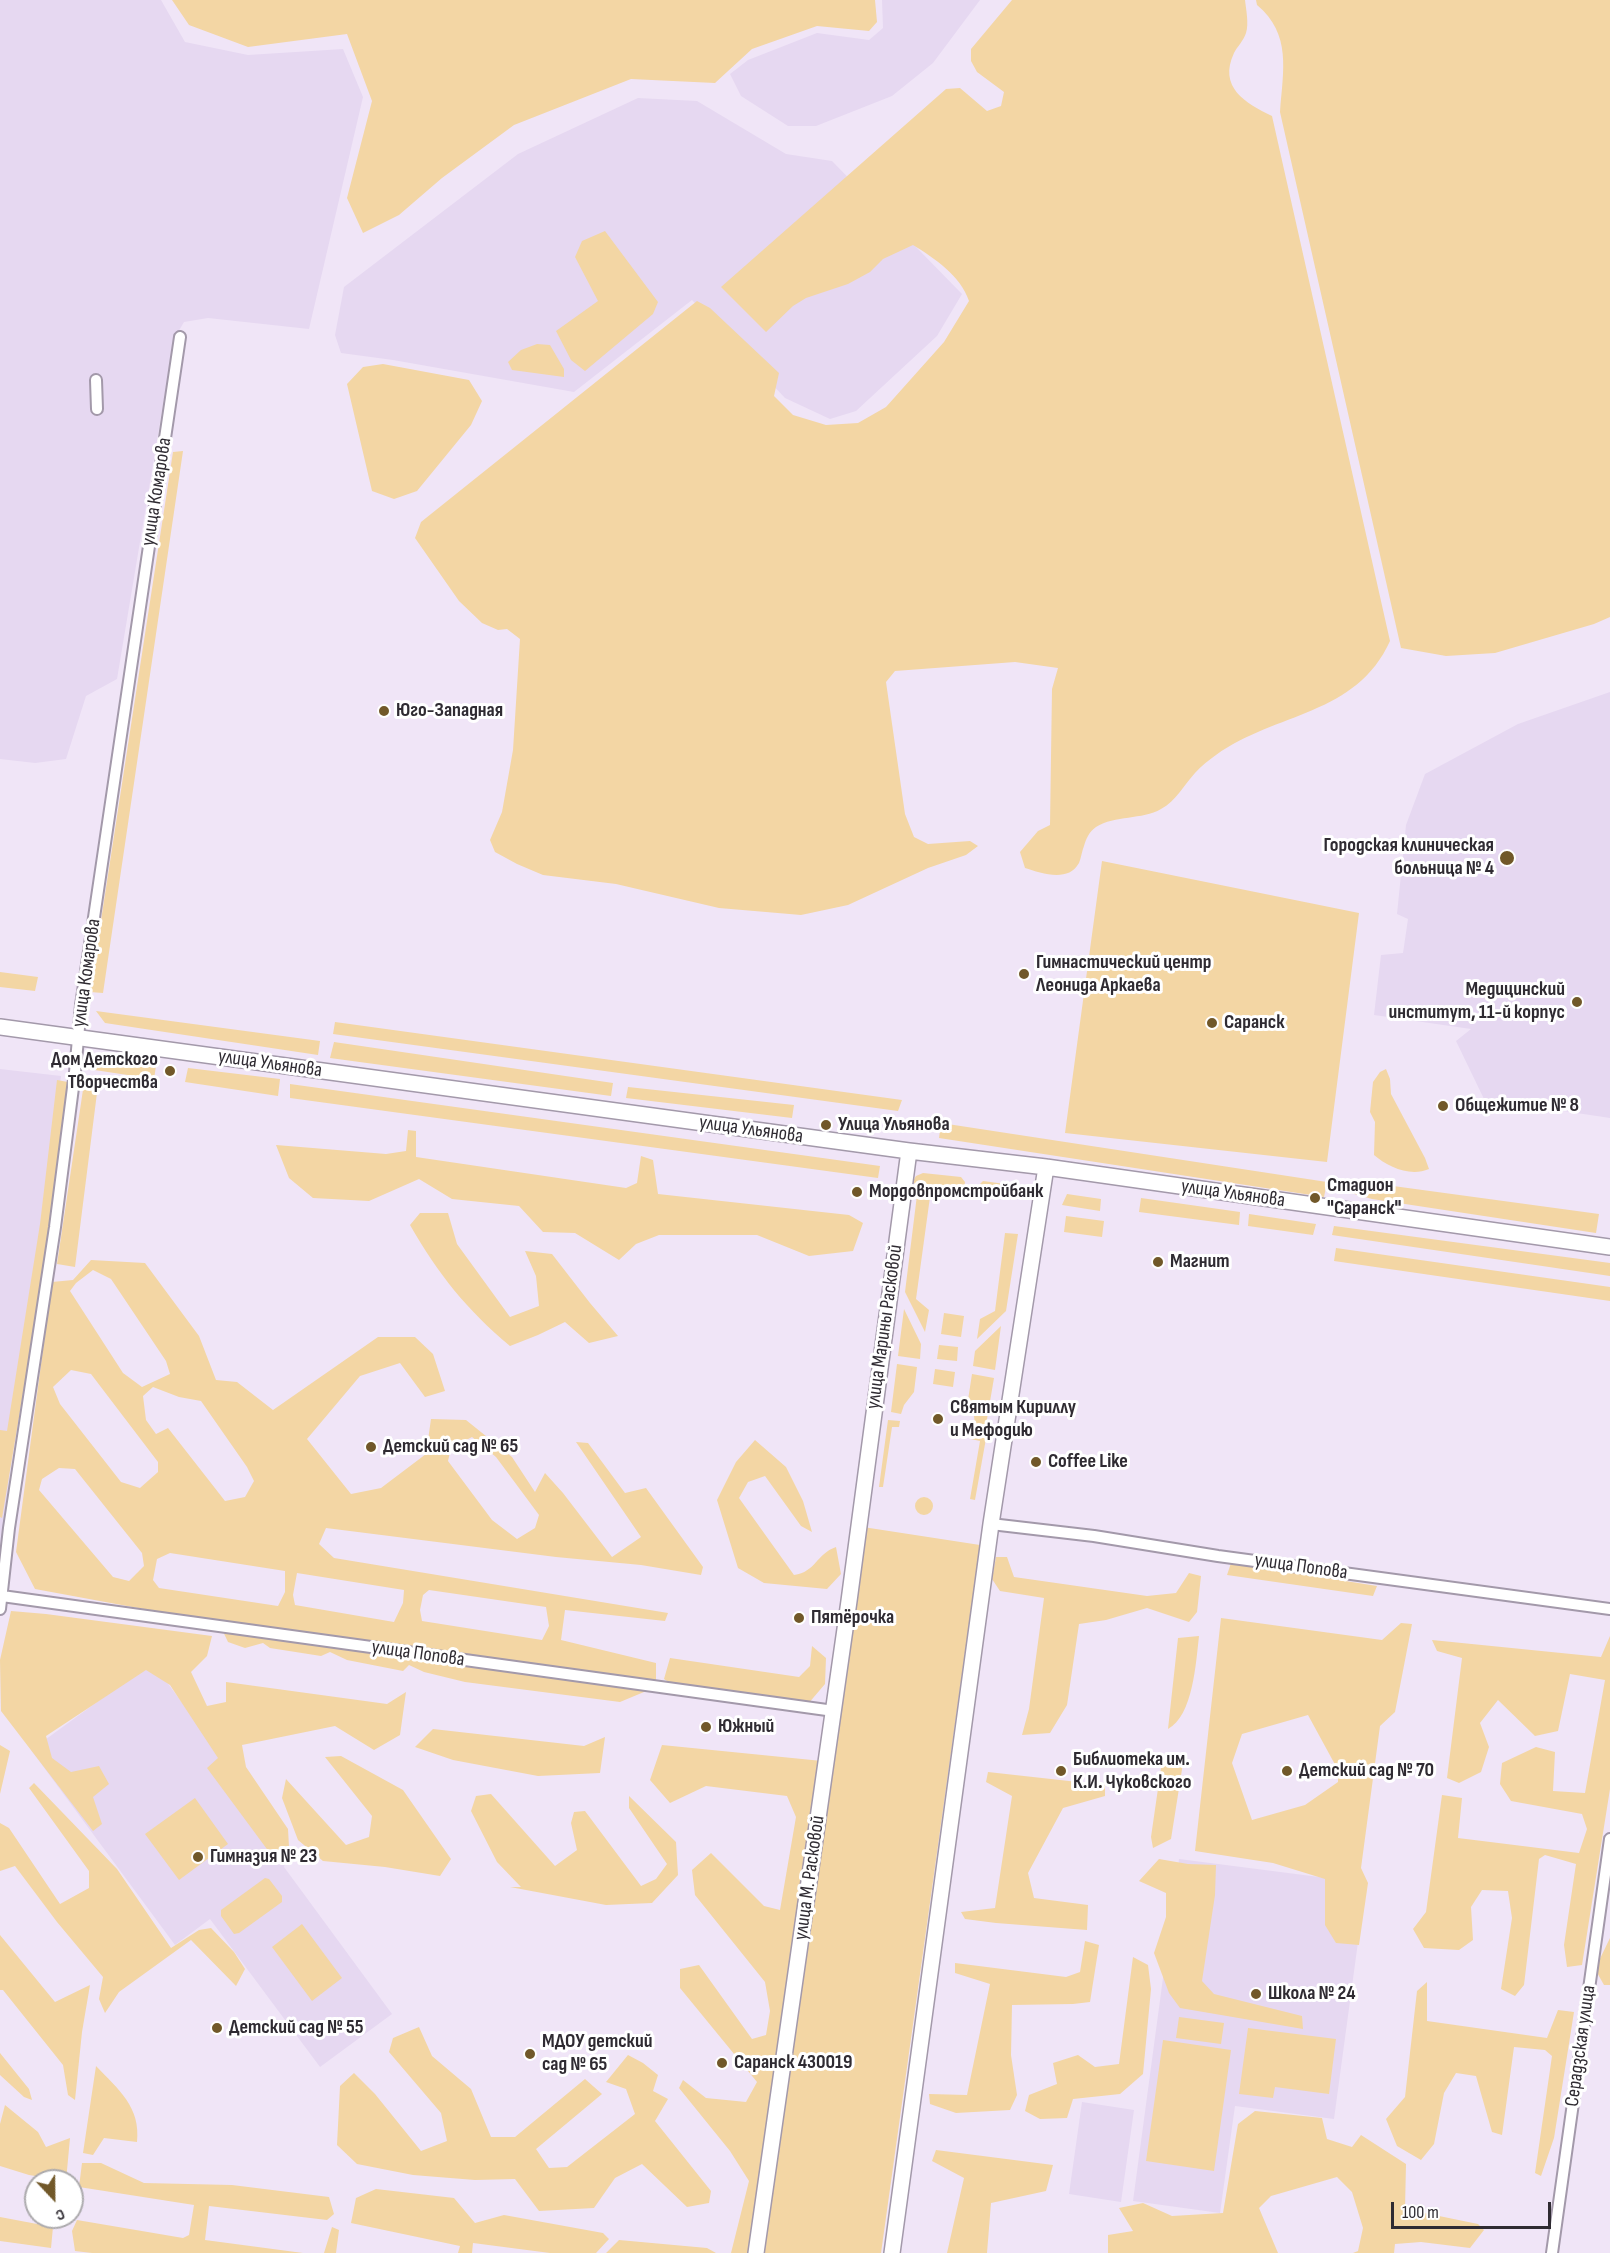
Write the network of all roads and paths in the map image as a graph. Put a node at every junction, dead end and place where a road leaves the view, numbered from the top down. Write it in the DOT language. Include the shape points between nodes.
graph roads {
  1 [pos="180,337"];
  2 [pos="96,380"];
  3 [pos="97,409"];
  4 [pos="0,1027"];
  5 [pos="78,1037"];
  6 [pos="909,1151"];
  7 [pos="1046,1167"];
  8 [pos="1610,1247"];
  9 [pos="861,1503"];
  10 [pos="991,1524"];
  11 [pos="2,1596"];
  12 [pos="0,1609"];
  13 [pos="1610,1609"];
  14 [pos="834,1711"];
  15 [pos="1610,1839"];
  16 [pos="756,2253"];
  17 [pos="892,2253"];
  18 [pos="1552,2253"];
  1 -- 5 [label="street, улица Комарова"];
  2 -- 3 [label="street"];
  4 -- 5 [label="street, улица Ульянова"];
  5 -- 6 [label="street, улица Ульянова"];
  5 -- 11 [label="street, улица Комарова"];
  6 -- 7 [label="street, улица Ульянова"];
  6 -- 9 [label="street, улица Марины Расковой"];
  7 -- 8 [label="street, улица Ульянова"];
  7 -- 10 [label="street"];
  9 -- 14 [label="street, улица М. Расковой"];
  10 -- 13 [label="street, улица Попова"];
  10 -- 17 [label="street"];
  11 -- 12 [label="street, улица Комарова"];
  11 -- 14 [label="street, улица Попова"];
  14 -- 16 [label="street, улица М. Расковой"];
  15 -- 18 [label="street, Серадзская улица"];
}
